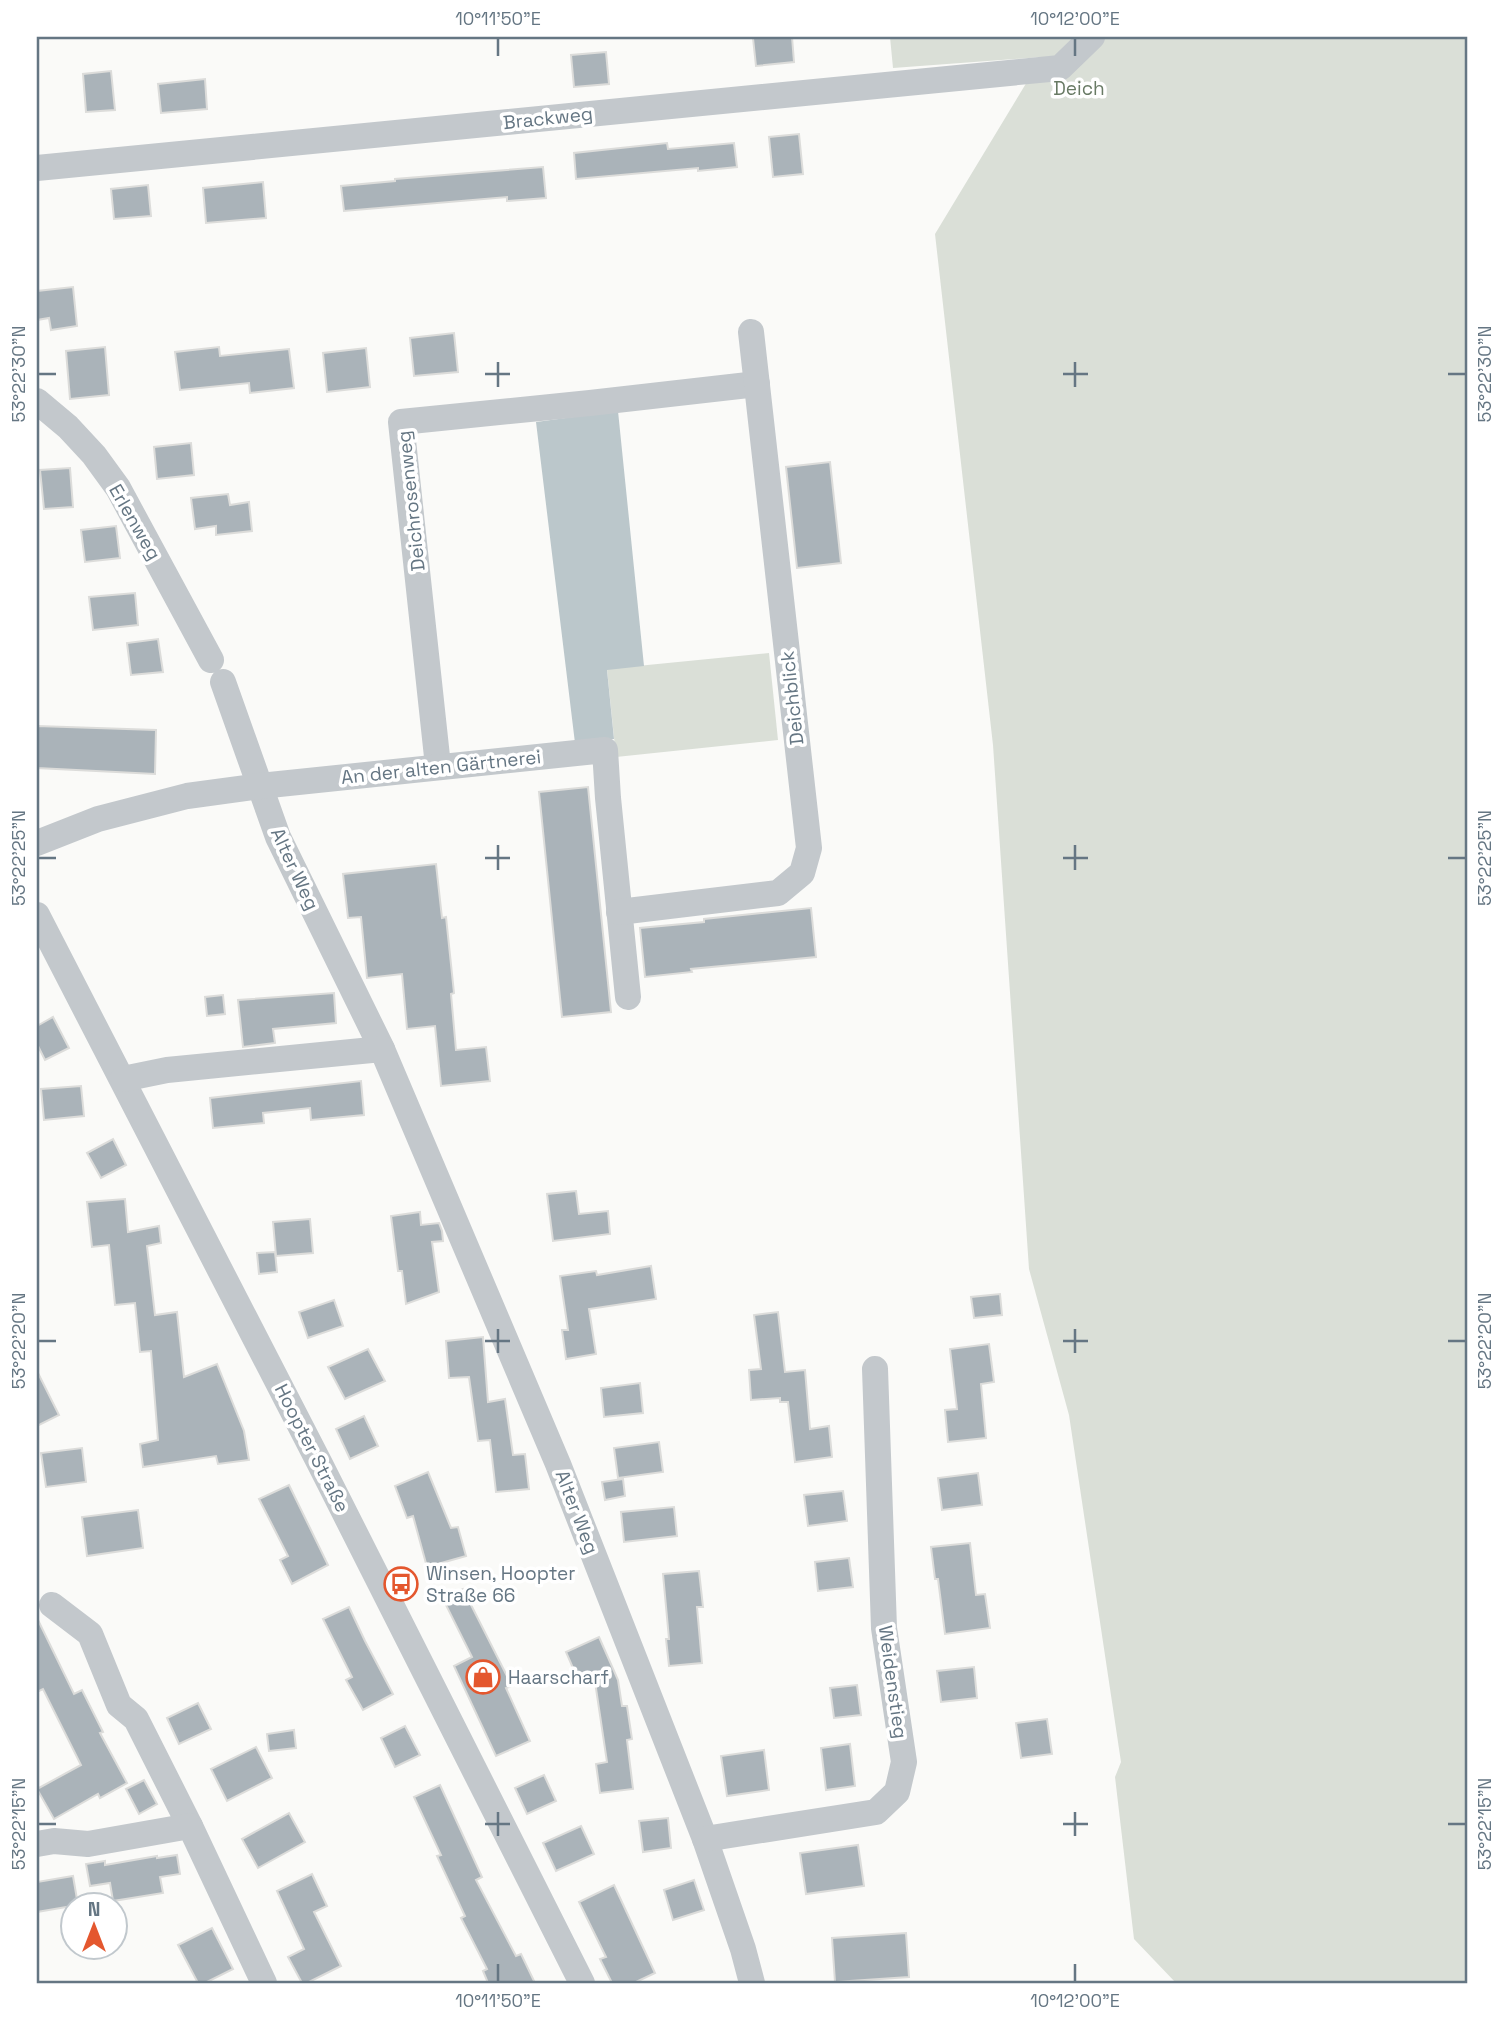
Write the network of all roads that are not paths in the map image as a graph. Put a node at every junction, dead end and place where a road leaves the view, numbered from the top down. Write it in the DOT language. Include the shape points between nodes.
graph roads {
  1 [pos="1092,37"];
  2 [pos="37,168"];
  3 [pos="751,332"];
  4 [pos="757,384"];
  5 [pos="37,401"];
  6 [pos="217,671"];
  7 [pos="438,766"];
  8 [pos="260,786"];
  9 [pos="37,843"];
  10 [pos="37,853"];
  11 [pos="37,860"];
  12 [pos="619,912"];
  13 [pos="37,915"];
  14 [pos="628,997"];
  15 [pos="382,1049"];
  16 [pos="122,1079"];
  17 [pos="875,1369"];
  18 [pos="52,1605"];
  19 [pos="190,1826"];
  20 [pos="705,1839"];
  21 [pos="37,1844"];
  22 [pos="264,1983"];
  23 [pos="582,1983"];
  24 [pos="752,1983"];
  1 -- 2 [label="street, Brackweg" via="1060,68"];
  3 -- 4 [label="street, Deichblick"];
  4 -- 7 [label="street, Deichrosenweg" via="401,422"];
  4 -- 12 [label="street, Deichblick" via="809,848 802,873 778,893"];
  5 -- 6 [label="street, Erlenweg" via="68,427 118,488"];
  6 -- 8 [label="street, Alter Weg"];
  7 -- 8 [label="street, An der alten Gärtnerei"];
  7 -- 12 [label="street, An der alten Gärtnerei" via="605,750"];
  8 -- 9 [label="street, An der alten Gärtnerei" via="187,796 99,819"];
  8 -- 15 [label="street, Alter Weg" via="278,837"];
  10 -- 11 [label="street"];
  12 -- 14 [label="street, An der alten Gärtnerei"];
  13 -- 16 [label="street, Hoopter Straße"];
  15 -- 16 [label="street" via="167,1070"];
  15 -- 20 [label="street, Alter Weg" via="558,1464"];
  16 -- 23 [label="street, Hoopter Straße"];
  17 -- 20 [label="street, Weidenstieg" via="884,1628 904,1762 897,1792 876,1812"];
  18 -- 19 [label="street" via="90,1634 119,1705 136,1719"];
  19 -- 21 [label="street" via="89,1844"];
  19 -- 22 [label="street"];
  20 -- 24 [label="street, Alter Weg"];
}
